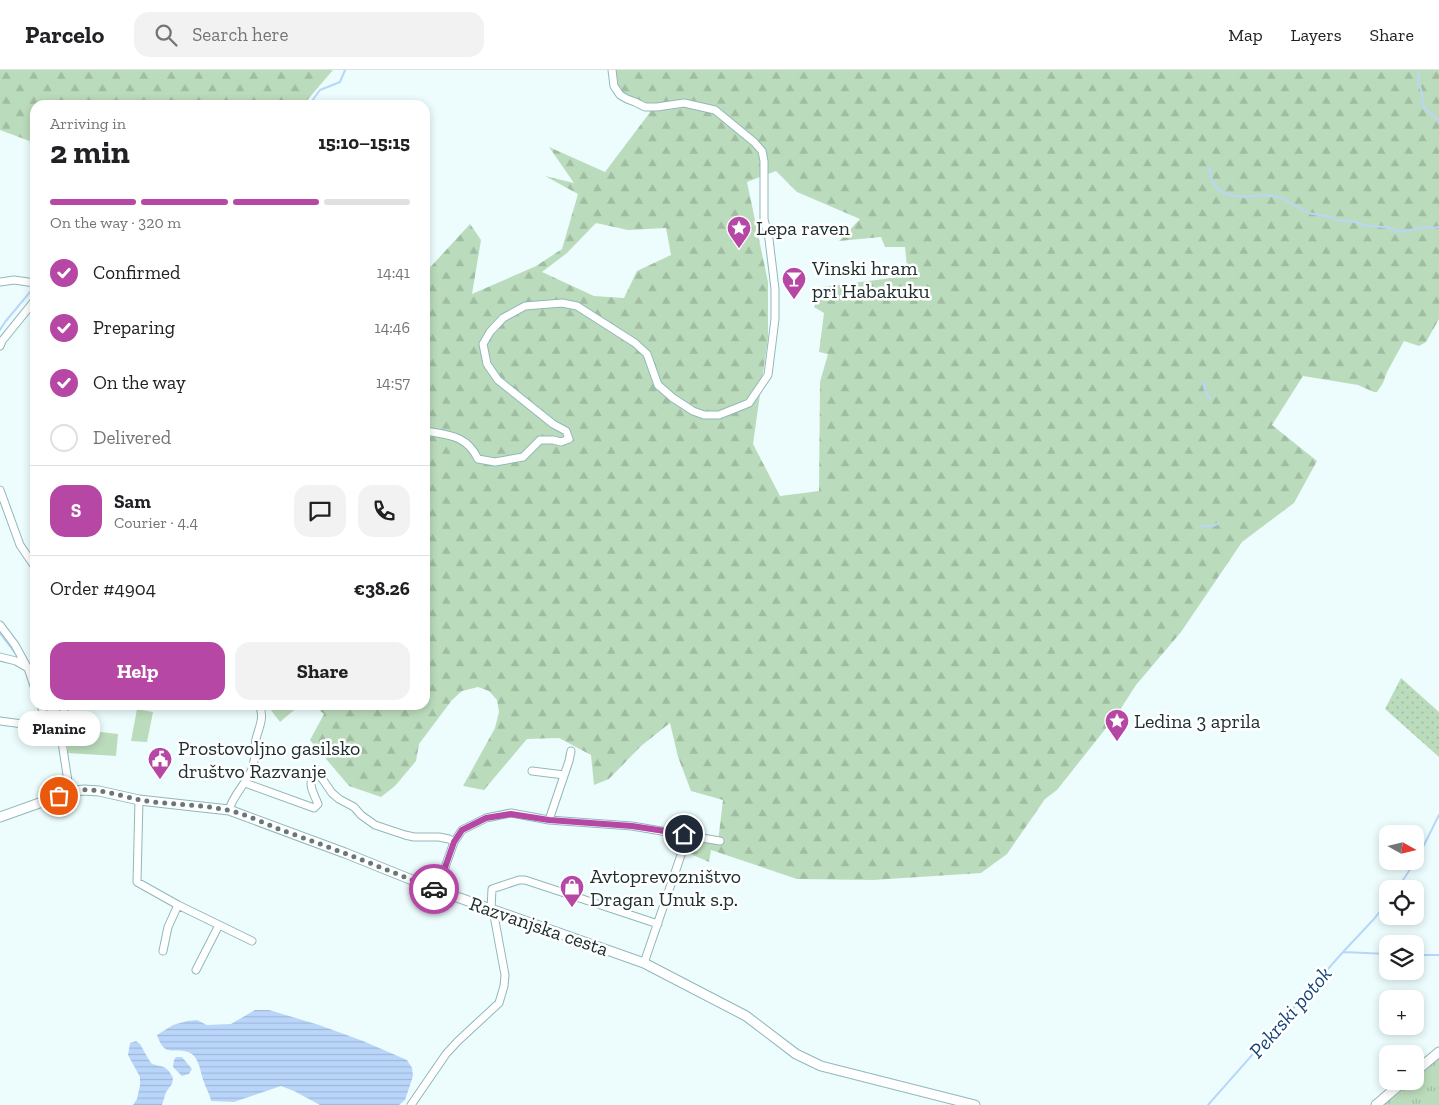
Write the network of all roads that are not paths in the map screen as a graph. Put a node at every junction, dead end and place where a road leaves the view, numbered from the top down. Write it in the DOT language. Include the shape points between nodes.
graph roads {
  1 [pos="612,70"];
  2 [pos="0,282"];
  3 [pos="30,282"];
  4 [pos="30,306"];
  5 [pos="0,346"];
  6 [pos="430,432"];
  7 [pos="0,490"];
  8 [pos="30,560"];
  9 [pos="0,625"];
  10 [pos="0,657"];
  11 [pos="28,668"];
  12 [pos="30,674"];
  13 [pos="43,710"];
  14 [pos="64,710"];
  15 [pos="261,710"];
  16 [pos="0,721"];
  17 [pos="48,728"];
  18 [pos="60,728"];
  19 [pos="570,751"];
  20 [pos="532,771"];
  21 [pos="564,775"];
  22 [pos="245,783"];
  23 [pos="68,790"];
  24 [pos="139,800"];
  25 [pos="229,810"];
  26 [pos="0,817"];
  27 [pos="549,820"];
  28 [pos="684,834"];
  29 [pos="720,841"];
  30 [pos="454,842"];
  31 [pos="437,890"];
  32 [pos="178,905"];
  33 [pos="492,910"];
  34 [pos="658,924"];
  35 [pos="219,925"];
  36 [pos="252,941"];
  37 [pos="163,952"];
  38 [pos="644,963"];
  39 [pos="196,970"];
  40 [pos="1439,1052"];
  41 [pos="1424,1064"];
  42 [pos="1394,1090"];
  43 [pos="411,1105"];
  44 [pos="975,1105"];
  45 [pos="1376,1105"];
  1 -- 6 [label="street" via="614,86 627,99 645,107 684,103 715,110 762,151 764,218 776,289 768,375 749,404 719,415 704,415 672,398 658,385 647,354 635,343 577,306 562,303 524,306 503,318 490,332 483,344 487,364 498,380 566,431 569,439 561,442 540,440 523,457 495,462 478,458 474,449 459,437"];
  2 -- 3 [label="street"];
  4 -- 5 [label="street"];
  7 -- 8 [label="street" via="20,545"];
  9 -- 11 [label="street"];
  10 -- 11 [label="street"];
  11 -- 12 [label="street"];
  13 -- 17 [label="street"];
  14 -- 18 [label="street"];
  15 -- 22 [label="street" via="253,767"];
  16 -- 17 [label="street"];
  17 -- 18 [label="street"];
  18 -- 23 [label="street"];
  19 -- 21 [label="street"];
  20 -- 21 [label="street"];
  21 -- 27 [label="street"];
  22 -- 25 [label="street"];
  22 -- 30 [label="street" via="314,808 318,804 310,782 316,774 338,799 383,828 414,837 439,837"];
  23 -- 24 [label="street, Razvanjska cesta" via="100,791"];
  23 -- 26 [label="street, Razvanjska cesta"];
  24 -- 25 [label="street, Razvanjska cesta"];
  24 -- 32 [label="street" via="137,882"];
  25 -- 31 [label="street, Razvanjska cesta"];
  27 -- 28 [label="street" via="632,826"];
  27 -- 30 [label="street" via="511,814 486,818 462,830"];
  28 -- 29 [label="street"];
  28 -- 34 [label="street" via="681,855"];
  30 -- 31 [label="street"];
  31 -- 33 [label="street, Razvanjska cesta"];
  32 -- 35 [label="street"];
  32 -- 37 [label="street" via="168,927"];
  33 -- 34 [label="street" via="492,889 525,880"];
  33 -- 38 [label="street, Razvanjska cesta"];
  33 -- 43 [label="street" via="505,975 499,1003 446,1054"];
  34 -- 38 [label="street"];
  35 -- 36 [label="street"];
  35 -- 39 [label="street"];
  38 -- 44 [label="street, Razvanjska cesta" via="746,1016 796,1054 822,1066"];
  40 -- 41 [label="street"];
  42 -- 45 [label="street"];
}
